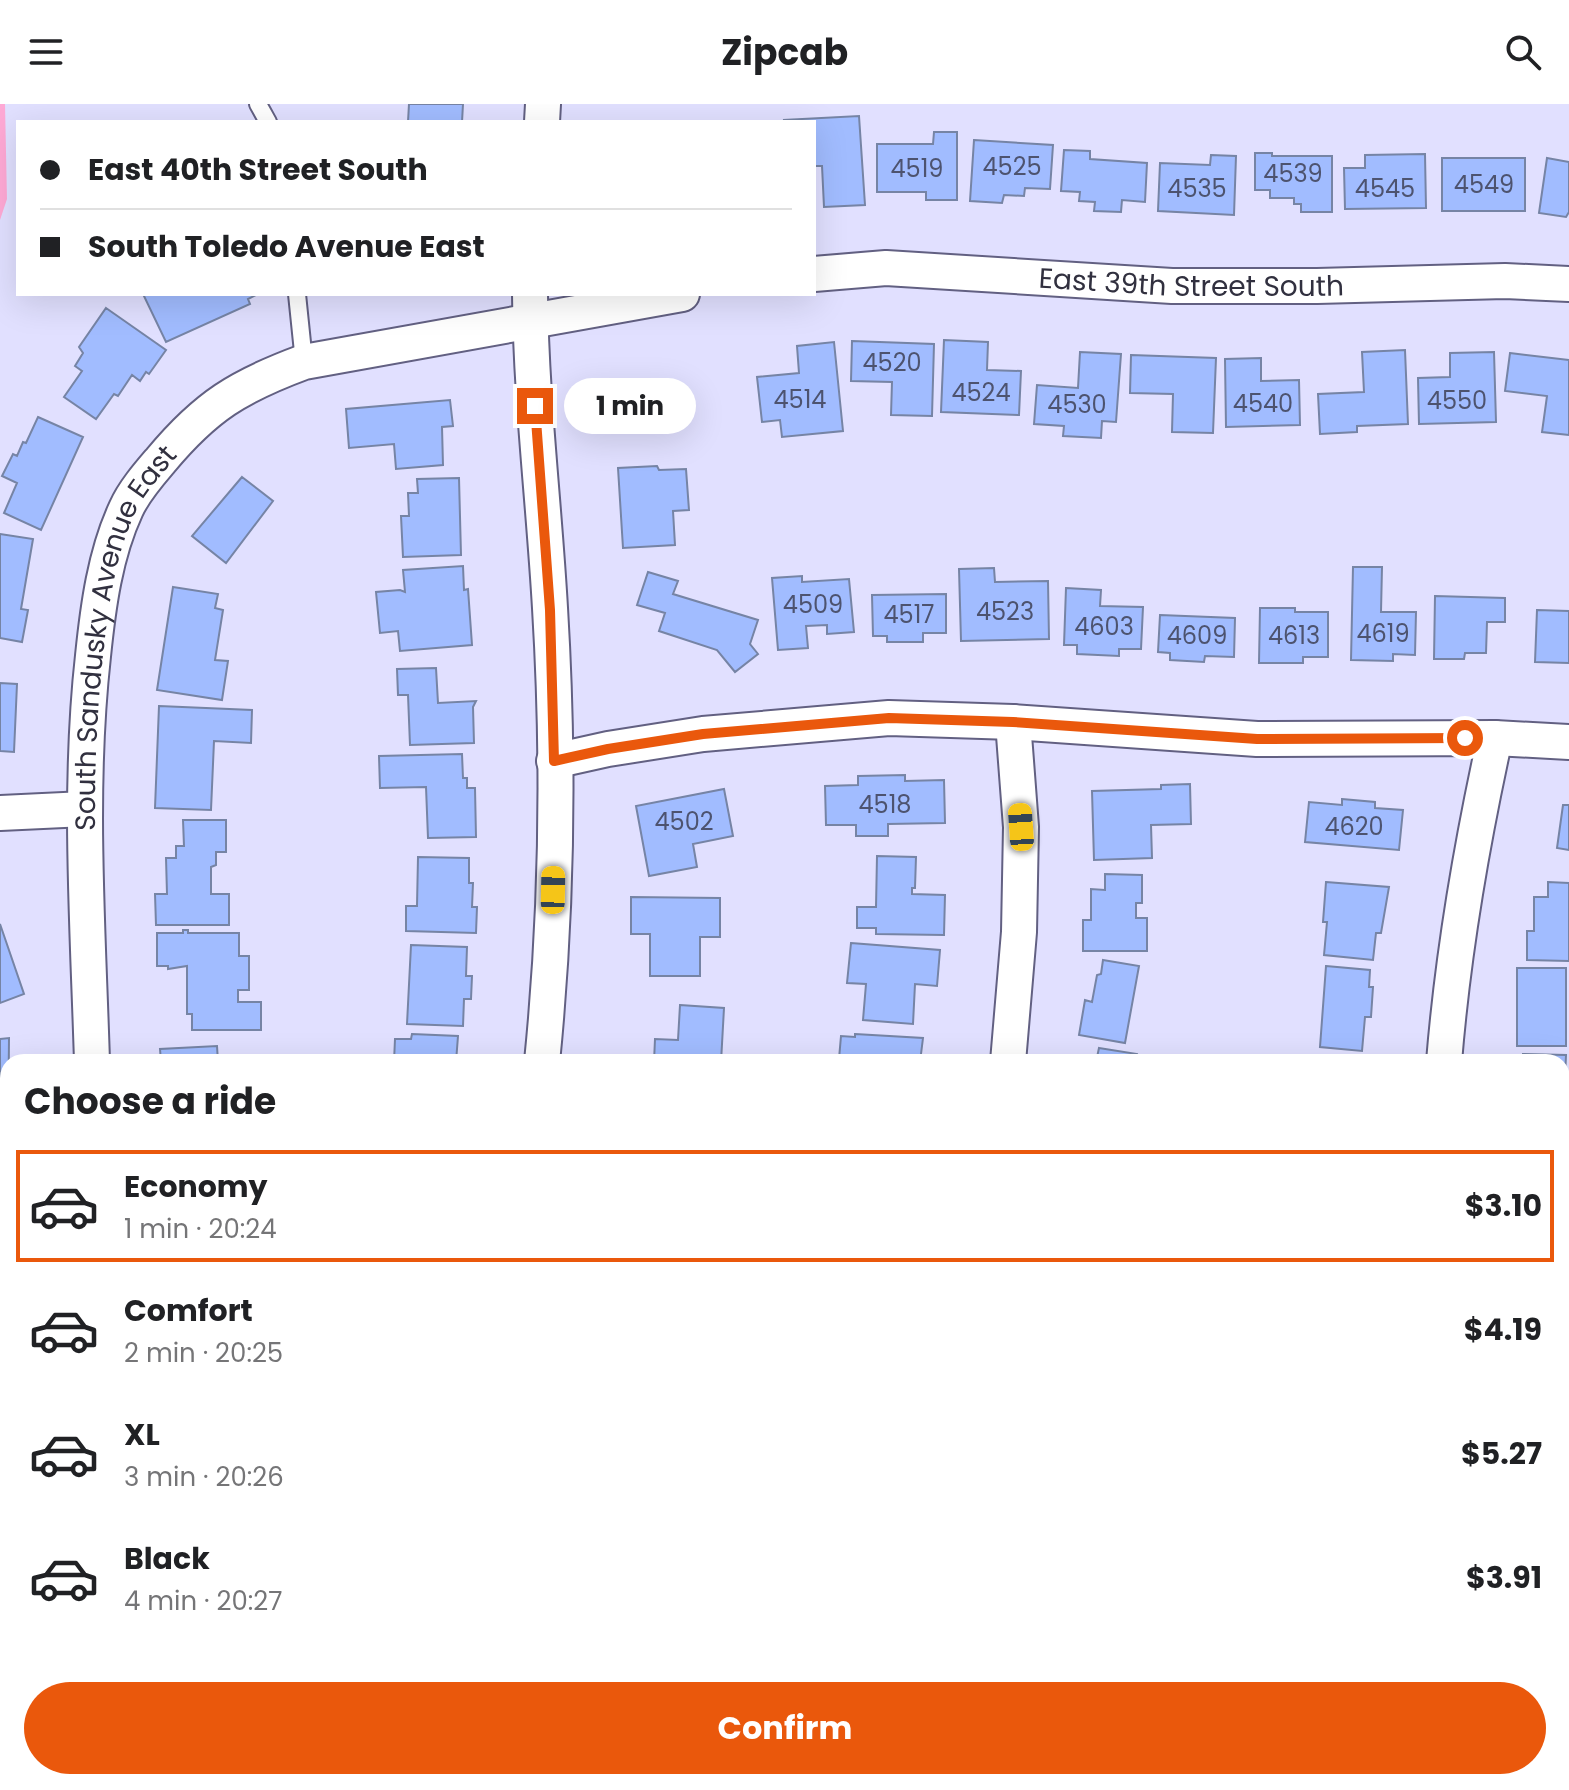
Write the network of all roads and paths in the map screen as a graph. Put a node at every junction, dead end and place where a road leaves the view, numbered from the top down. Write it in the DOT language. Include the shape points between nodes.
graph roads {
  1 [pos="816,274"];
  2 [pos="1569,284"];
  3 [pos="297,296"];
  4 [pos="660,296"];
  5 [pos="530,308"];
  6 [pos="304,362"];
  7 [pos="1013,722"];
  8 [pos="1495,738"];
  9 [pos="1569,742"];
  10 [pos="554,761"];
  11 [pos="85,809"];
  12 [pos="0,813"];
  13 [pos="92,1054"];
  14 [pos="543,1054"];
  15 [pos="1009,1054"];
  16 [pos="1445,1054"];
  1 -- 2 [label="street, East 39th Street South" via="886,268 1172,286"];
  3 -- 6 [label="lane"];
  4 -- 5 [label="street"];
  5 -- 6 [label="street"];
  5 -- 10 [label="street"];
  6 -- 11 [label="street, South Sandusky Avenue East" via="258,379 223,400 187,430 127,507 97,617"];
  7 -- 8 [label="street" via="1257,739"];
  7 -- 10 [label="street" via="889,718 703,734"];
  7 -- 15 [label="street" via="1021,842"];
  8 -- 9 [label="street"];
  8 -- 16 [label="street" via="1469,858"];
  10 -- 14 [label="street" via="552,946"];
  11 -- 12 [label="street"];
  11 -- 13 [label="street, South Sandusky Avenue East"];
}
